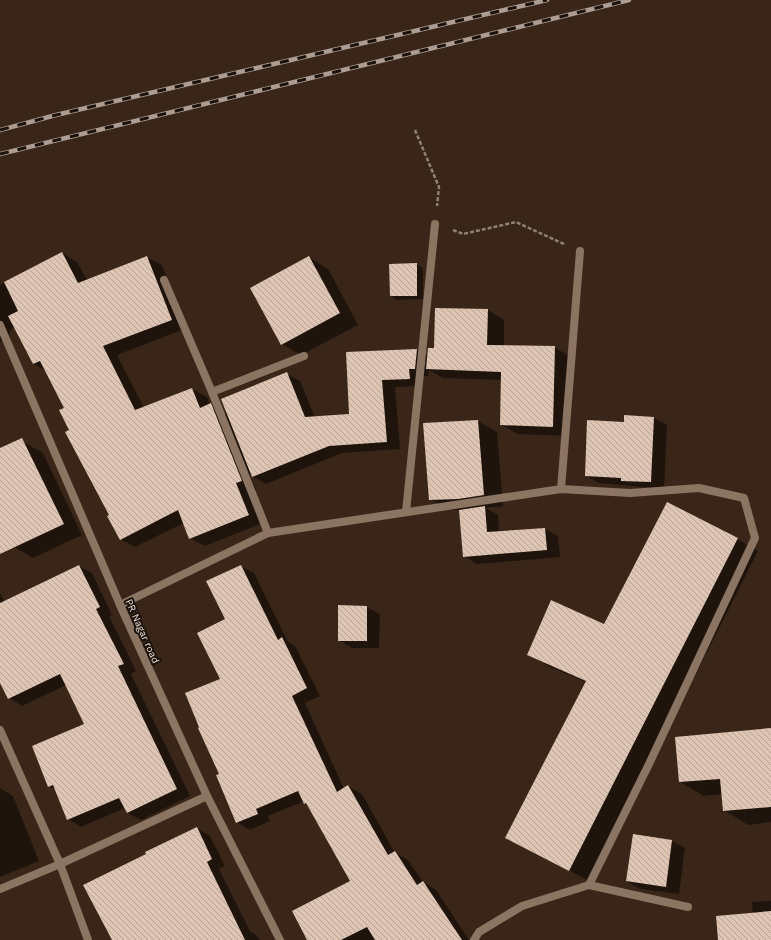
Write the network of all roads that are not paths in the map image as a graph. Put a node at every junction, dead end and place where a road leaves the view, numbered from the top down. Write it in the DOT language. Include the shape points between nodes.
graph roads {
  1 [pos="435,224"];
  2 [pos="580,251"];
  3 [pos="164,280"];
  4 [pos="0,325"];
  5 [pos="304,356"];
  6 [pos="212,392"];
  7 [pos="561,489"];
  8 [pos="406,512"];
  9 [pos="268,532"];
  10 [pos="120,605"];
  11 [pos="0,730"];
  12 [pos="207,796"];
  13 [pos="60,864"];
  14 [pos="589,885"];
  15 [pos="0,889"];
  16 [pos="688,907"];
  17 [pos="88,940"];
  18 [pos="280,940"];
  19 [pos="474,940"];
  1 -- 8 [label="street"];
  2 -- 7 [label="street"];
  3 -- 6 [label="street"];
  4 -- 10 [label="street, PR Nagar road"];
  5 -- 6 [label="street"];
  6 -- 9 [label="street"];
  7 -- 8 [label="street"];
  7 -- 14 [label="street" via="630,493 699,488 744,498 755,538"];
  8 -- 9 [label="street"];
  9 -- 10 [label="street"];
  10 -- 12 [label="street, PR Nagar road"];
  11 -- 13 [label="street"];
  12 -- 13 [label="street"];
  12 -- 18 [label="street, PR Nagar road"];
  13 -- 15 [label="street"];
  13 -- 17 [label="street"];
  14 -- 16 [label="street"];
  14 -- 19 [label="street" via="522,906 479,932"];
}
